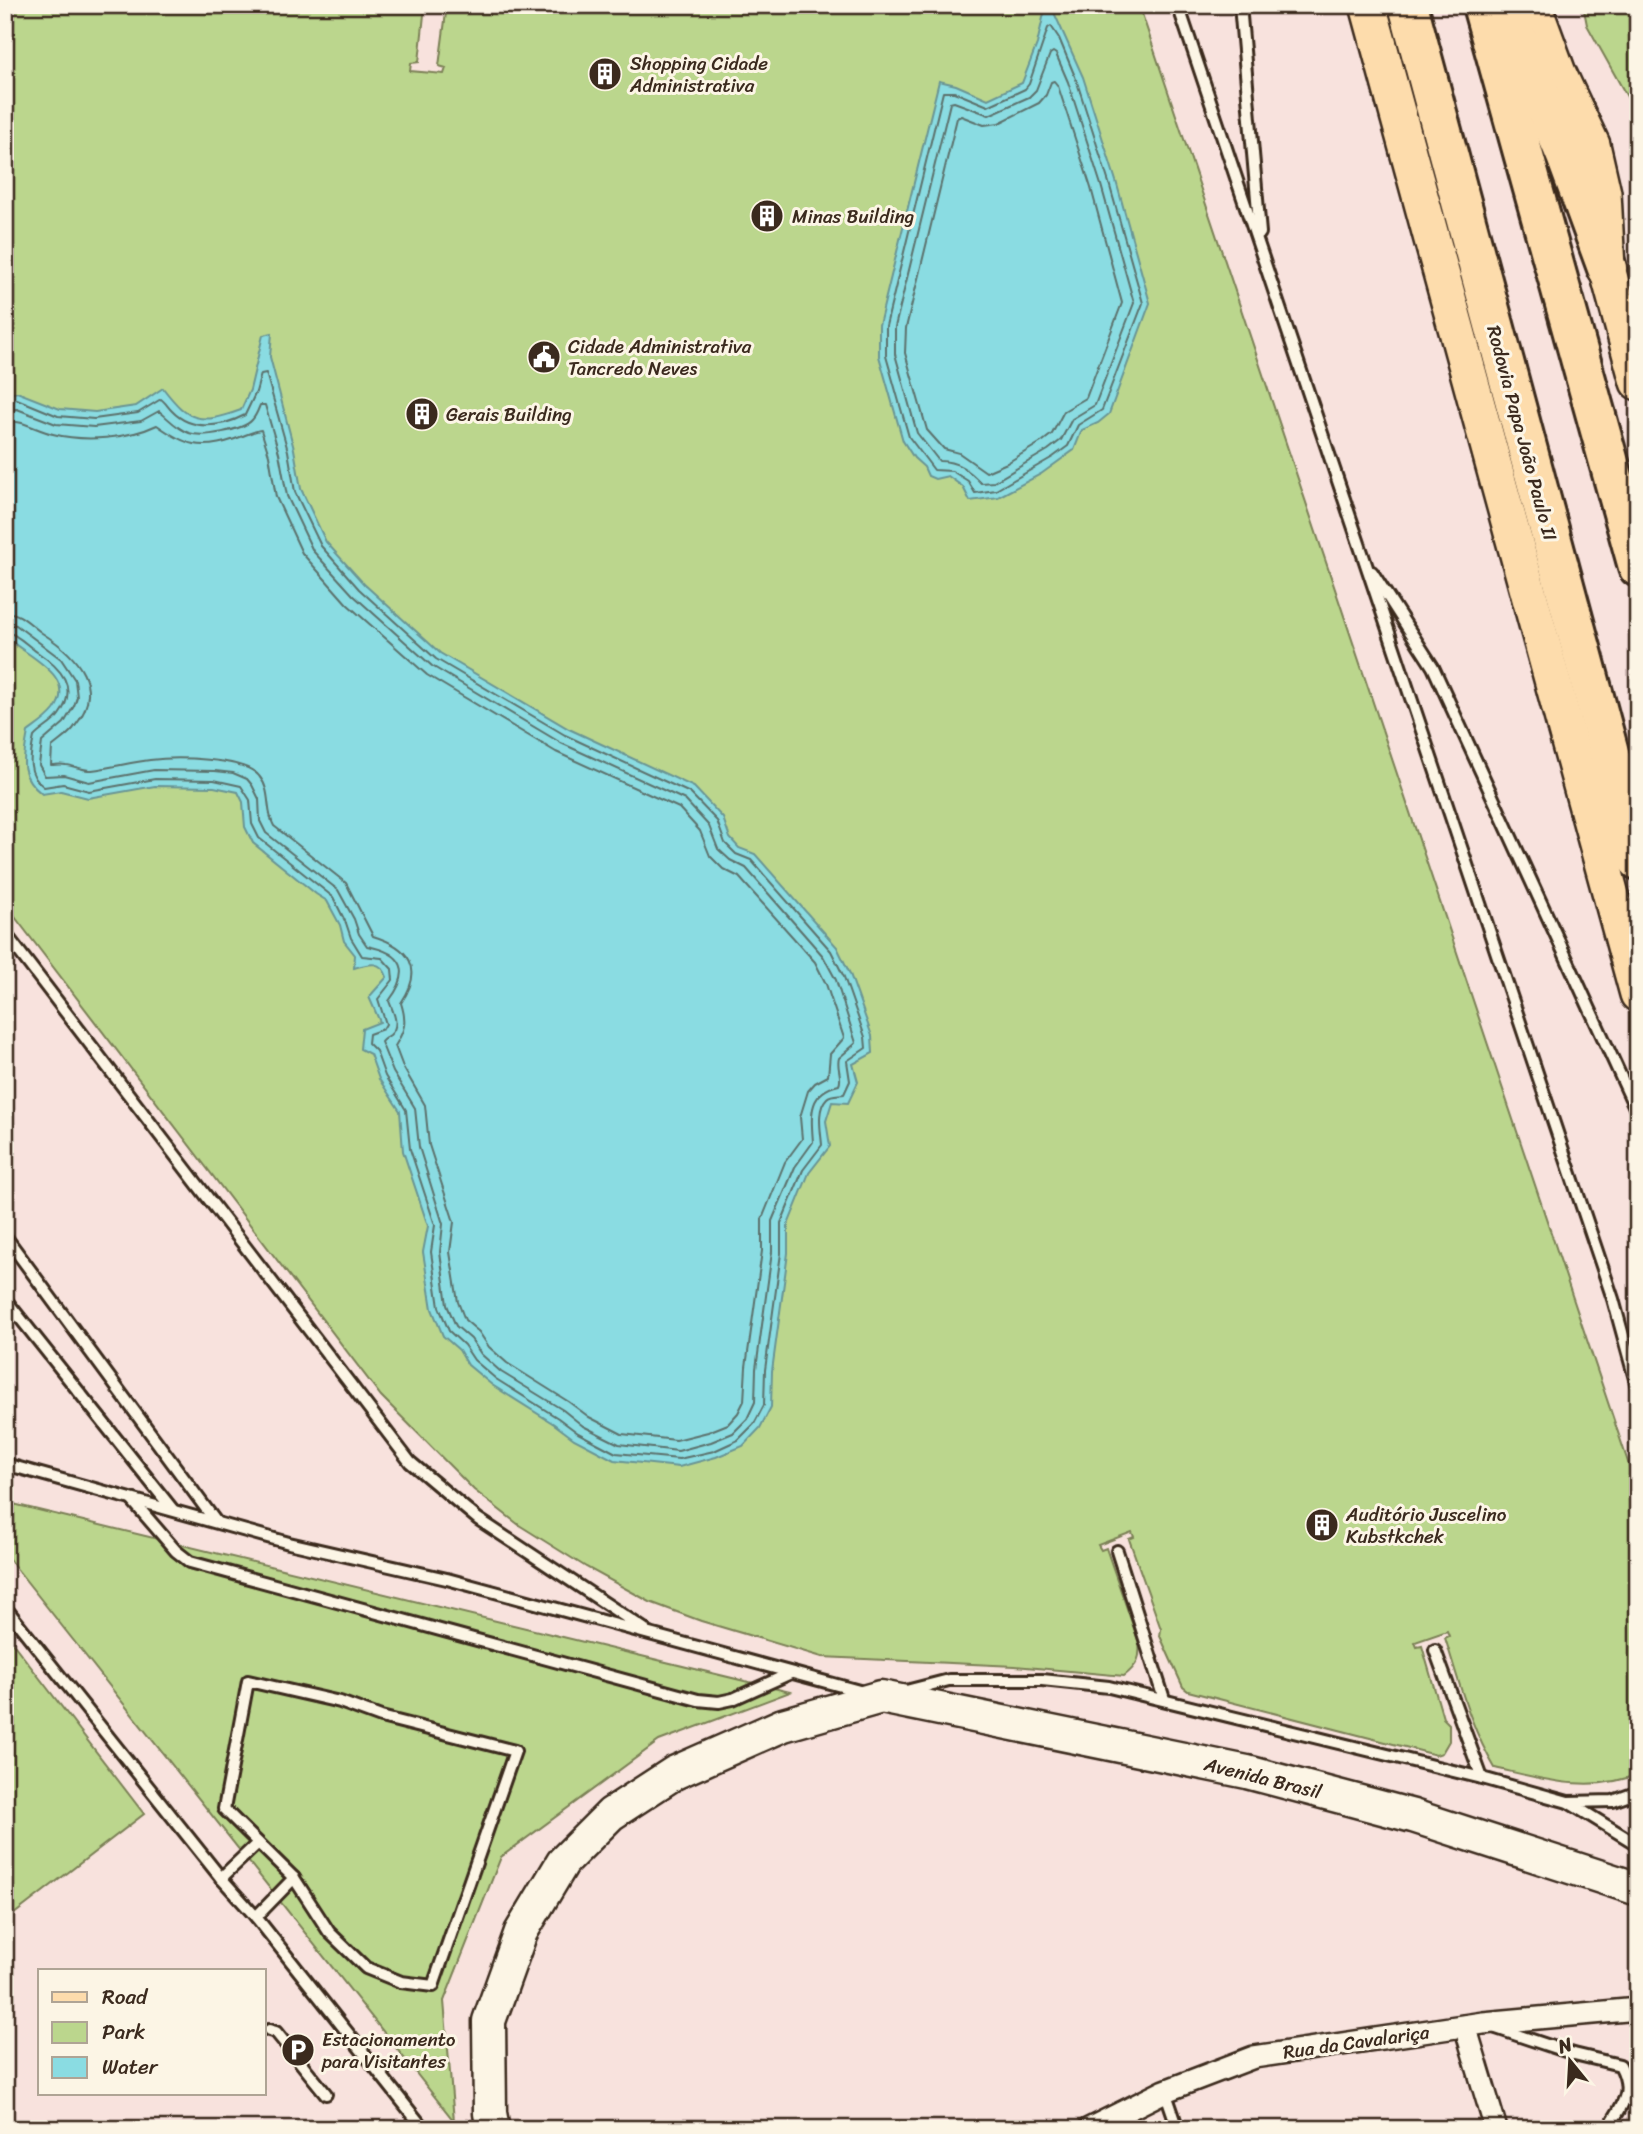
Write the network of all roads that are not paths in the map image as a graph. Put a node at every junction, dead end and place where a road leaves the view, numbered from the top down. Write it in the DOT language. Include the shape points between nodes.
graph roads {
  1 [pos="1178,5"];
  2 [pos="1240,5"];
  3 [pos="1368,5"];
  4 [pos="1408,5"];
  5 [pos="1482,5"];
  6 [pos="1503,5"];
  7 [pos="1533,5"];
  8 [pos="1261,247"];
  9 [pos="1606,268"];
  10 [pos="1638,382"];
  11 [pos="1363,558"];
  12 [pos="1638,567"];
  13 [pos="1638,860"];
  14 [pos="5,933"];
  15 [pos="1638,994"];
  16 [pos="1638,1114"];
  17 [pos="5,1236"];
  18 [pos="5,1299"];
  19 [pos="1638,1390"];
  20 [pos="5,1464"];
  21 [pos="132,1500"];
  22 [pos="173,1510"];
  23 [pos="216,1522"];
  24 [pos="1117,1551"];
  25 [pos="5,1607"];
  26 [pos="652,1634"];
  27 [pos="1435,1650"];
  28 [pos="790,1672"];
  29 [pos="881,1697"];
  30 [pos="1164,1699"];
  31 [pos="1482,1778"];
  32 [pos="1638,1792"];
  33 [pos="1568,1802"];
  34 [pos="258,1843"];
  35 [pos="1638,1845"];
  36 [pos="221,1878"];
  37 [pos="294,1878"];
  38 [pos="1638,1889"];
  39 [pos="256,1917"];
  40 [pos="1638,2009"];
  41 [pos="1474,2025"];
  42 [pos="269,2031"];
  43 [pos="1165,2091"];
  44 [pos="326,2094"];
  45 [pos="424,2129"];
  46 [pos="493,2129"];
  47 [pos="1090,2129"];
  48 [pos="1178,2129"];
  49 [pos="1496,2129"];
  50 [pos="1608,2129"];
  1 -- 8 [label="lane"];
  2 -- 8 [label="lane"];
  3 -- 15 [label="main road"];
  4 -- 13 [label="highway, Rodovia Papa João Paulo II"];
  5 -- 12 [label="highway"];
  6 -- 9 [label="highway" via="1566,156"];
  7 -- 9 [label="main road" via="1592,145 1603,193"];
  8 -- 11 [label="lane"];
  9 -- 10 [label="main road"];
  11 -- 16 [label="lane" via="1433,667"];
  11 -- 19 [label="lane" via="1609,1286"];
  14 -- 26 [label="lane" via="410,1462 478,1519"];
  17 -- 23 [label="lane"];
  18 -- 22 [label="lane"];
  20 -- 21 [label="lane"];
  21 -- 22 [label="lane"];
  21 -- 28 [label="lane" via="190,1562 698,1700 733,1699"];
  22 -- 23 [label="lane"];
  23 -- 26 [label="lane"];
  24 -- 30 [label="lane"];
  25 -- 36 [label="lane"];
  26 -- 28 [label="lane"];
  27 -- 31 [label="lane"];
  28 -- 29 [label="lane"];
  29 -- 30 [label="lane" via="949,1680 1042,1680"];
  29 -- 38 [label="street, Avenida Brasil" via="1247,1772 1413,1816"];
  29 -- 46 [label="street" via="783,1725 674,1773 611,1814 563,1863 521,1932 489,2021"];
  30 -- 31 [label="lane"];
  31 -- 33 [label="lane"];
  32 -- 33 [label="lane" via="1613,1801"];
  33 -- 35 [label="lane"];
  34 -- 36 [label="lane"];
  34 -- 37 [label="lane"];
  34 -- 37 [label="lane" via="225,1809 248,1681 515,1751 433,1986 401,1982 366,1968 329,1933"];
  36 -- 39 [label="lane"];
  37 -- 39 [label="lane"];
  39 -- 45 [label="lane"];
  40 -- 41 [label="street, Rua da Cavalariça"];
  41 -- 43 [label="street, Rua da Cavalariça" via="1254,2057"];
  41 -- 49 [label="street"];
  41 -- 50 [label="lane" via="1620,2065 1627,2095"];
  42 -- 44 [label="lane" via="276,2032"];
  43 -- 47 [label="street, Rua da Cavalariça"];
  43 -- 48 [label="lane"];
}
